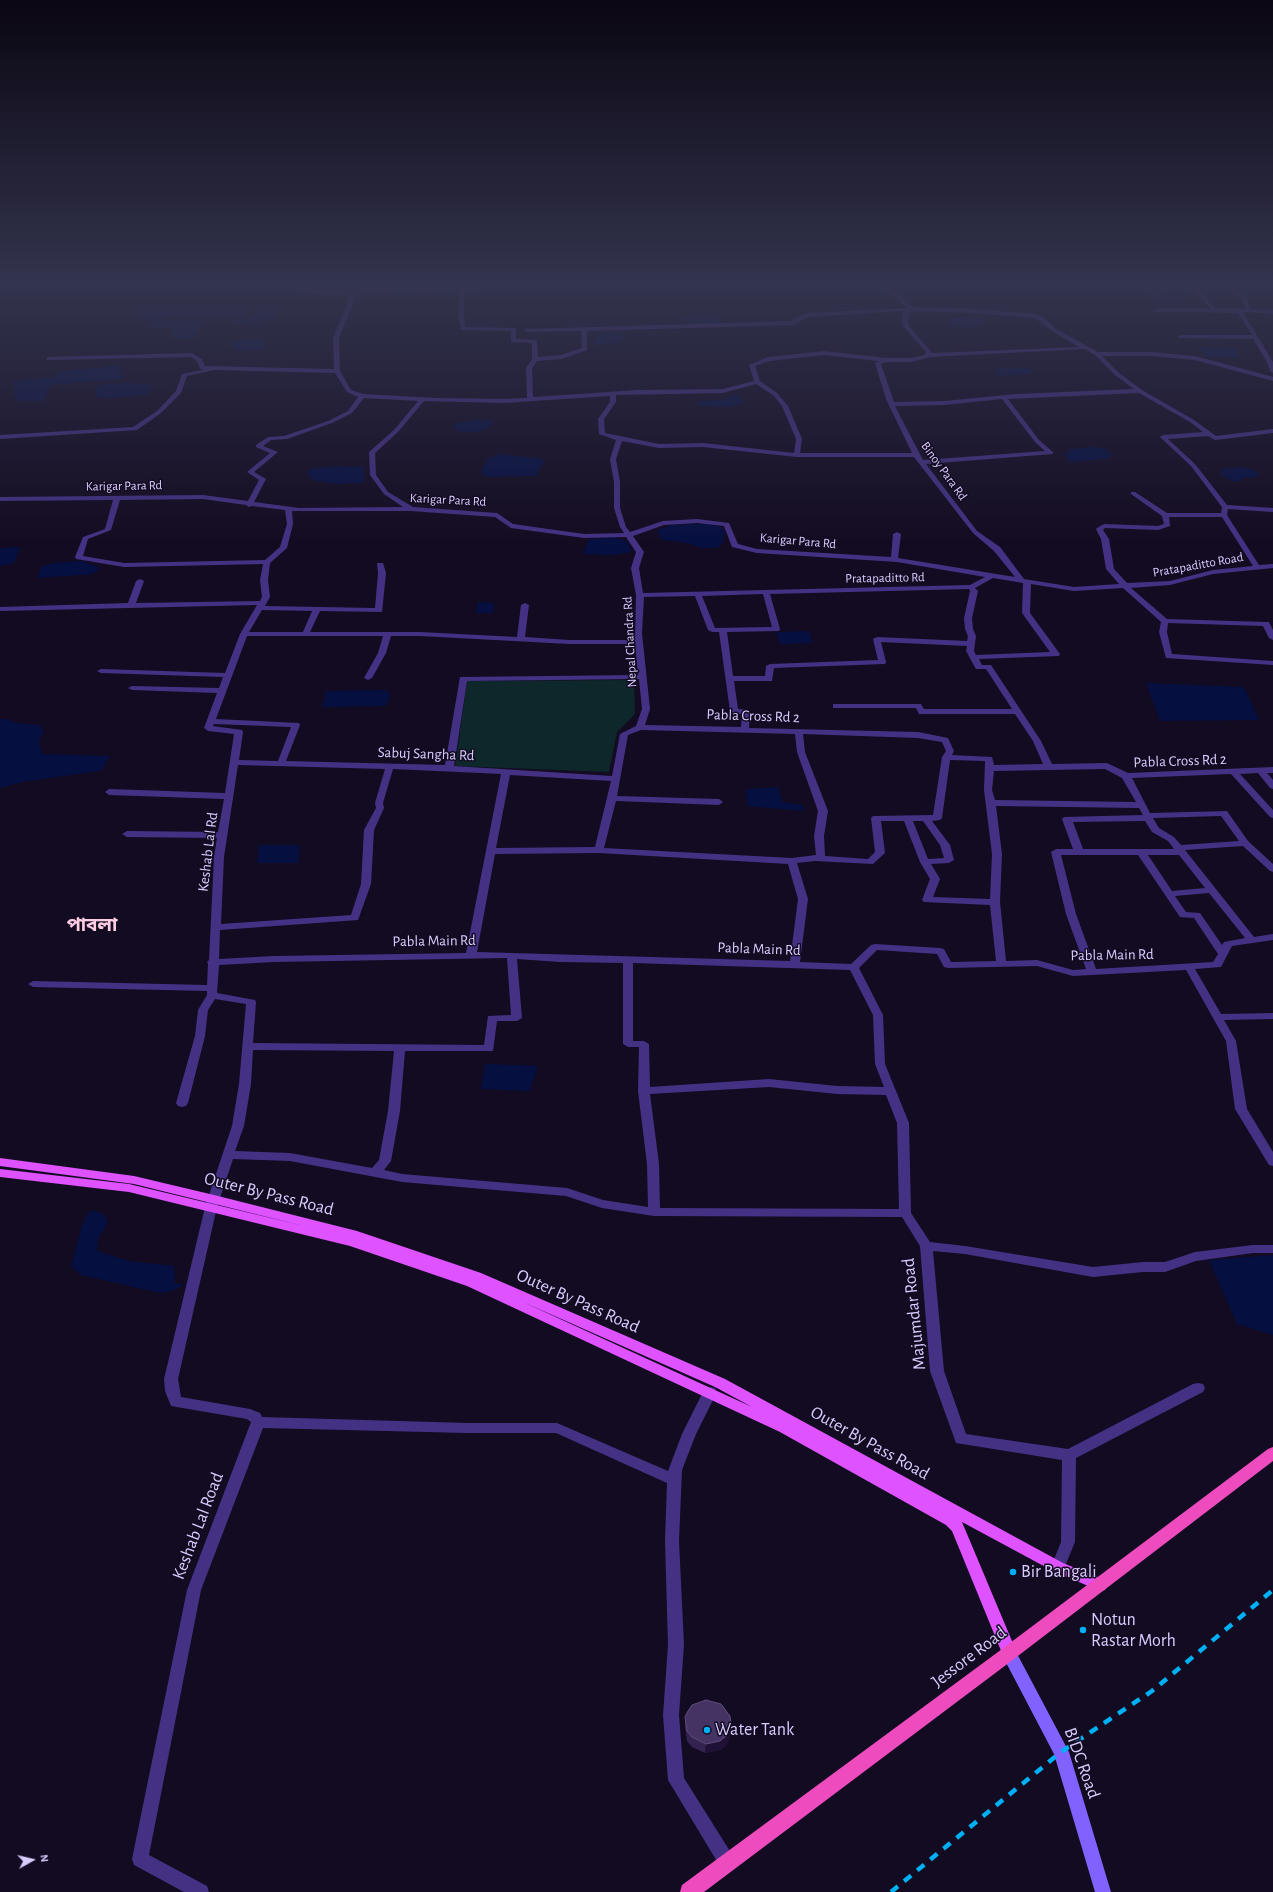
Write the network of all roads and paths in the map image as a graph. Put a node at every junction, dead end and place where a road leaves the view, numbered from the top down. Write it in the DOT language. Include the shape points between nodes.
graph roads {
  1 [pos="208,370"];
  2 [pos="294,370"];
  3 [pos="529,370"];
  4 [pos="754,370"];
  5 [pos="880,370"];
  6 [pos="1113,370"];
  7 [pos="1245,370"];
  8 [pos="337,371"];
  9 [pos="1272,377"];
  10 [pos="757,382"];
  11 [pos="1140,391"];
  12 [pos="613,394"];
  13 [pos="362,396"];
  14 [pos="1003,398"];
  15 [pos="423,399"];
  16 [pos="530,399"];
  17 [pos="891,404"];
  18 [pos="1273,431"];
  19 [pos="1208,434"];
  20 [pos="0,437"];
  21 [pos="620,439"];
  22 [pos="797,454"];
  23 [pos="916,455"];
  24 [pos="922,462"];
  25 [pos="1133,493"];
  26 [pos="117,498"];
  27 [pos="0,499"];
  28 [pos="250,505"];
  29 [pos="1225,506"];
  30 [pos="411,509"];
  31 [pos="288,510"];
  32 [pos="1273,510"];
  33 [pos="1165,515"];
  34 [pos="1224,515"];
  35 [pos="897,534"];
  36 [pos="629,535"];
  37 [pos="894,560"];
  38 [pos="267,562"];
  39 [pos="380,565"];
  40 [pos="1273,566"];
  41 [pos="1257,567"];
  42 [pos="991,576"];
  43 [pos="140,581"];
  44 [pos="1024,581"];
  45 [pos="971,587"];
  46 [pos="1126,587"];
  47 [pos="766,593"];
  48 [pos="698,594"];
  49 [pos="640,595"];
  50 [pos="131,605"];
  51 [pos="525,605"];
  52 [pos="261,606"];
  53 [pos="0,609"];
  54 [pos="317,609"];
  55 [pos="1165,621"];
  56 [pos="723,630"];
  57 [pos="244,634"];
  58 [pos="306,634"];
  59 [pos="388,634"];
  60 [pos="1273,638"];
  61 [pos="521,639"];
  62 [pos="639,642"];
  63 [pos="971,644"];
  64 [pos="974,657"];
  65 [pos="1273,663"];
  66 [pos="100,671"];
  67 [pos="228,675"];
  68 [pos="643,677"];
  69 [pos="368,678"];
  70 [pos="729,678"];
  71 [pos="132,688"];
  72 [pos="222,691"];
  73 [pos="836,706"];
  74 [pos="1017,710"];
  75 [pos="211,721"];
  76 [pos="640,727"];
  77 [pos="745,730"];
  78 [pos="799,732"];
  79 [pos="946,757"];
  80 [pos="235,762"];
  81 [pos="281,763"];
  82 [pos="390,766"];
  83 [pos="1050,767"];
  84 [pos="449,768"];
  85 [pos="990,768"];
  86 [pos="1273,770"];
  87 [pos="506,771"];
  88 [pos="1261,772"];
  89 [pos="1234,773"];
  90 [pos="1126,776"];
  91 [pos="616,779"];
  92 [pos="1273,786"];
  93 [pos="109,792"];
  94 [pos="229,796"];
  95 [pos="612,798"];
  96 [pos="719,802"];
  97 [pos="991,803"];
  98 [pos="1141,805"];
  99 [pos="1273,815"];
  100 [pos="1148,817"];
  101 [pos="908,818"];
  102 [pos="926,818"];
  103 [pos="127,834"];
  104 [pos="223,835"];
  105 [pos="1245,843"];
  106 [pos="491,850"];
  107 [pos="599,850"];
  108 [pos="1180,850"];
  109 [pos="1079,852"];
  110 [pos="1141,852"];
  111 [pos="821,858"];
  112 [pos="792,861"];
  113 [pos="925,862"];
  114 [pos="1273,870"];
  115 [pos="1211,890"];
  116 [pos="1169,894"];
  117 [pos="995,902"];
  118 [pos="215,927"];
  119 [pos="1273,937"];
  120 [pos="1251,940"];
  121 [pos="1223,954"];
  122 [pos="471,955"];
  123 [pos="512,956"];
  124 [pos="628,960"];
  125 [pos="212,962"];
  126 [pos="1001,964"];
  127 [pos="794,966"];
  128 [pos="1189,967"];
  129 [pos="854,968"];
  130 [pos="1092,972"];
  131 [pos="33,984"];
  132 [pos="212,992"];
  133 [pos="1273,1016"];
  134 [pos="1218,1017"];
  135 [pos="248,1046"];
  136 [pos="400,1048"];
  137 [pos="644,1091"];
  138 [pos="890,1091"];
  139 [pos="182,1103"];
  140 [pos="229,1155"];
  141 [pos="0,1162"];
  142 [pos="1273,1162"];
  143 [pos="0,1173"];
  144 [pos="375,1173"];
  145 [pos="212,1203"];
  146 [pos="654,1212"];
  147 [pos="905,1213"];
  148 [pos="926,1246"];
  149 [pos="1273,1249"];
  150 [pos="1198,1388"];
  151 [pos="710,1392"];
  152 [pos="258,1422"];
  153 [pos="1273,1453"];
  154 [pos="1069,1455"];
  155 [pos="674,1480"];
  156 [pos="1058,1567"];
  157 [pos="1100,1585"];
  158 [pos="1009,1653"];
  159 [pos="727,1862"];
  160 [pos="201,1892"];
  161 [pos="689,1892"];
  162 [pos="1103,1892"];
  1 -- 20 [label="street" via="184,375 179,392 159,412 136,429"];
  2 -- 8 [label="street"];
  3 -- 16 [label="street"];
  4 -- 10 [label="street"];
  5 -- 17 [label="street, Binoy Para Rd"];
  6 -- 11 [label="street"];
  7 -- 9 [label="street"];
  8 -- 13 [label="street" via="350,391"];
  10 -- 12 [label="street" via="723,391"];
  10 -- 22 [label="street" via="775,394 784,406 799,439"];
  11 -- 14 [label="street"];
  11 -- 19 [label="street" via="1192,421"];
  12 -- 16 [label="street"];
  12 -- 21 [label="street" via="613,402 601,420 602,434"];
  13 -- 15 [label="street"];
  13 -- 28 [label="street" via="350,412 330,422 285,438 270,438 258,446 276,452 250,472 263,479"];
  14 -- 17 [label="street"];
  14 -- 24 [label="street" via="1051,453"];
  15 -- 16 [label="street"];
  15 -- 30 [label="street" via="396,431 372,452 373,475 386,493"];
  17 -- 23 [label="street, Binoy Para Rd"];
  18 -- 19 [label="street" via="1215,438"];
  19 -- 29 [label="street" via="1164,437 1193,465"];
  21 -- 22 [label="street" via="659,446 704,445"];
  21 -- 36 [label="street" via="613,459 617,482 617,508 623,527"];
  22 -- 23 [label="street"];
  23 -- 24 [label="street, Binoy Para Rd"];
  24 -- 44 [label="street, Binoy Para Rd" via="975,532 997,549"];
  25 -- 33 [label="street"];
  26 -- 27 [label="street, Karigar Para Rd"];
  26 -- 28 [label="street, Karigar Para Rd" via="203,497"];
  26 -- 38 [label="street" via="108,530 85,538 79,557 124,565"];
  28 -- 31 [label="street, Karigar Para Rd"];
  29 -- 32 [label="street"];
  29 -- 34 [label="street"];
  30 -- 31 [label="street, Karigar Para Rd"];
  30 -- 36 [label="street, Karigar Para Rd" via="497,515 511,526 554,533 584,536"];
  31 -- 38 [label="street" via="290,524 283,548"];
  33 -- 34 [label="street"];
  33 -- 46 [label="street" via="1168,525 1158,528 1104,526 1099,529 1105,539 1110,569"];
  34 -- 41 [label="street"];
  35 -- 37 [label="street"];
  36 -- 37 [label="street, Karigar Para Rd" via="663,523 697,521 727,524 735,544 757,551"];
  36 -- 49 [label="street, Nepal Chandra Rd" via="640,552 635,568"];
  37 -- 42 [label="street, Karigar Para Rd"];
  38 -- 52 [label="street" via="264,580 266,597"];
  39 -- 54 [label="street" via="382,573 379,610"];
  40 -- 41 [label="street, Pratapaditto Road"];
  41 -- 46 [label="street, Pratapaditto Road" via="1212,572 1170,583"];
  42 -- 44 [label="street"];
  42 -- 45 [label="street, Pratapaditto Rd"];
  43 -- 50 [label="street"];
  44 -- 46 [label="street" via="1074,589"];
  44 -- 64 [label="street" via="1026,613 1056,654"];
  45 -- 47 [label="street, Pratapaditto Rd"];
  45 -- 63 [label="street" via="974,591 968,618"];
  46 -- 55 [label="street"];
  47 -- 48 [label="street, Pratapaditto Rd"];
  47 -- 56 [label="street" via="776,629"];
  48 -- 49 [label="street, Pratapaditto Rd"];
  48 -- 56 [label="street" via="712,630"];
  49 -- 62 [label="street, Nepal Chandra Rd"];
  50 -- 52 [label="street"];
  50 -- 53 [label="street"];
  51 -- 61 [label="street"];
  52 -- 54 [label="street"];
  52 -- 57 [label="street"];
  54 -- 58 [label="street"];
  55 -- 60 [label="street" via="1266,624"];
  55 -- 65 [label="street" via="1163,632 1169,656"];
  56 -- 70 [label="street"];
  57 -- 58 [label="street"];
  57 -- 67 [label="street"];
  58 -- 59 [label="street"];
  59 -- 61 [label="street"];
  59 -- 69 [label="street" via="382,653"];
  61 -- 62 [label="street"];
  62 -- 68 [label="street, Nepal Chandra Rd"];
  63 -- 64 [label="street" via="970,651"];
  63 -- 70 [label="street" via="877,639 882,662 770,666 769,679"];
  64 -- 74 [label="street" via="979,667 988,667"];
  66 -- 67 [label="street"];
  67 -- 72 [label="street"];
  68 -- 76 [label="street, Nepal Chandra Rd" via="646,709"];
  68 -- 84 [label="street" via="463,679"];
  70 -- 77 [label="street" via="734,711 746,712"];
  71 -- 72 [label="street"];
  72 -- 75 [label="street"];
  73 -- 74 [label="street" via="918,706 922,712"];
  74 -- 83 [label="street"];
  75 -- 80 [label="street, Keshab Lal Rd" via="208,728 239,732"];
  75 -- 81 [label="street" via="296,725"];
  76 -- 77 [label="street, Pabla Cross Rd 2"];
  76 -- 91 [label="street" via="624,734"];
  77 -- 78 [label="street, Pabla Cross Rd 2"];
  78 -- 79 [label="street, Pabla Cross Rd 2" via="918,735 945,740 950,751"];
  78 -- 111 [label="street" via="801,752 823,811 819,836"];
  79 -- 85 [label="street" via="990,759"];
  79 -- 102 [label="street" via="937,818"];
  80 -- 81 [label="street, Sabuj Sangha Rd"];
  80 -- 94 [label="street, Keshab Lal Rd"];
  81 -- 82 [label="street, Sabuj Sangha Rd"];
  82 -- 84 [label="street, Sabuj Sangha Rd"];
  82 -- 118 [label="street" via="379,803 380,808 369,830 366,884 354,918"];
  83 -- 85 [label="street, Pabla Cross Rd 2"];
  83 -- 90 [label="street, Pabla Cross Rd 2" via="1107,766"];
  84 -- 87 [label="street, Sabuj Sangha Rd"];
  85 -- 97 [label="street" via="988,790"];
  86 -- 88 [label="street, Pabla Cross Rd 2"];
  87 -- 91 [label="street, Sabuj Sangha Rd"];
  87 -- 106 [label="street"];
  88 -- 89 [label="street, Pabla Cross Rd 2"];
  88 -- 92 [label="street"];
  89 -- 90 [label="street, Pabla Cross Rd 2"];
  89 -- 99 [label="street"];
  90 -- 98 [label="street"];
  91 -- 95 [label="street"];
  93 -- 94 [label="street"];
  94 -- 104 [label="street, Keshab Lal Rd"];
  95 -- 96 [label="street"];
  95 -- 107 [label="street"];
  97 -- 98 [label="street"];
  97 -- 117 [label="street" via="997,854"];
  98 -- 100 [label="street"];
  100 -- 105 [label="street" via="1224,813"];
  100 -- 108 [label="street" via="1155,830 1171,839"];
  100 -- 109 [label="street" via="1067,819"];
  101 -- 102 [label="street"];
  101 -- 111 [label="street" via="876,818 880,853 870,862"];
  101 -- 113 [label="street"];
  102 -- 113 [label="street" via="945,844 950,860"];
  103 -- 104 [label="street"];
  104 -- 118 [label="street, Keshab Lal Rd" via="219,857"];
  105 -- 108 [label="street"];
  105 -- 114 [label="street"];
  106 -- 107 [label="street"];
  106 -- 122 [label="street"];
  107 -- 112 [label="street"];
  108 -- 110 [label="street"];
  108 -- 115 [label="street"];
  109 -- 110 [label="street"];
  109 -- 130 [label="street" via="1056,852 1071,914"];
  110 -- 116 [label="street"];
  111 -- 112 [label="street"];
  112 -- 127 [label="street" via="803,899"];
  113 -- 117 [label="street" via="935,879 927,900"];
  115 -- 116 [label="street"];
  115 -- 120 [label="street"];
  116 -- 121 [label="street" via="1183,915 1197,915"];
  117 -- 126 [label="street"];
  118 -- 125 [label="street, Keshab Lal Rd"];
  119 -- 120 [label="street, Pabla Main Rd"];
  120 -- 121 [label="street, Pabla Main Rd" via="1228,944"];
  121 -- 128 [label="street, Pabla Main Rd" via="1217,965"];
  122 -- 123 [label="street, Pabla Main Rd"];
  122 -- 125 [label="street, Pabla Main Rd"];
  123 -- 124 [label="street, Pabla Main Rd"];
  123 -- 136 [label="street" via="517,1018 492,1018 489,1050"];
  124 -- 127 [label="street, Pabla Main Rd"];
  124 -- 137 [label="street" via="628,1044 644,1044"];
  125 -- 132 [label="street, Keshab Lal Rd"];
  126 -- 129 [label="street, Pabla Main Rd" via="948,964 940,951 874,947"];
  126 -- 130 [label="street, Pabla Main Rd" via="1037,963 1073,973"];
  127 -- 129 [label="street, Pabla Main Rd"];
  128 -- 130 [label="street, Pabla Main Rd"];
  128 -- 134 [label="street"];
  129 -- 138 [label="street" via="878,1015 880,1064"];
  131 -- 132 [label="street"];
  132 -- 135 [label="street" via="251,1002"];
  132 -- 139 [label="street" via="203,1010 200,1036"];
  133 -- 134 [label="street"];
  134 -- 142 [label="street" via="1231,1041 1241,1109"];
  135 -- 136 [label="street"];
  135 -- 140 [label="street" via="238,1126"];
  136 -- 144 [label="street" via="394,1111 385,1160"];
  137 -- 138 [label="street" via="769,1083 836,1090"];
  137 -- 146 [label="street" via="653,1164"];
  138 -- 147 [label="street" via="902,1123"];
  140 -- 144 [label="street" via="290,1157"];
  140 -- 145 [label="street"];
  141 -- 145 [label="main road, Outer By Pass Road" via="134,1180"];
  143 -- 145 [label="main road, Outer By Pass Road" via="129,1188"];
  144 -- 146 [label="street" via="402,1178 567,1192 602,1204"];
  145 -- 151 [label="main road, Outer By Pass Road" via="352,1242 471,1283"];
  145 -- 152 [label="street" via="171,1379 172,1391 176,1402 250,1414"];
  145 -- 156 [label="main road, Outer By Pass Road" via="357,1235 491,1282 720,1383"];
  146 -- 147 [label="street"];
  147 -- 148 [label="street, Majumdar Road"];
  148 -- 149 [label="street" via="965,1250 1093,1272 1165,1267 1195,1257 1253,1249"];
  148 -- 154 [label="street, Majumdar Road" via="937,1371 961,1439"];
  150 -- 154 [label="street"];
  151 -- 155 [label="street" via="689,1434 675,1470"];
  151 -- 158 [label="main road, Outer By Pass Road" via="785,1428 958,1527"];
  152 -- 155 [label="street" via="557,1428"];
  152 -- 160 [label="street, Keshab Lal Road" via="194,1590 140,1859"];
  153 -- 157 [label="highway, Jessore Road"];
  154 -- 156 [label="street" via="1068,1542"];
  155 -- 159 [label="street" via="672,1541 676,1645 671,1715 676,1780"];
  156 -- 157 [label="main road, Outer By Pass Road"];
  157 -- 158 [label="highway, Jessore Road"];
  158 -- 159 [label="highway, Jessore Road"];
  158 -- 162 [label="main road, BIDC Road" via="1061,1752"];
  159 -- 161 [label="highway, Jessore Road"];
}
